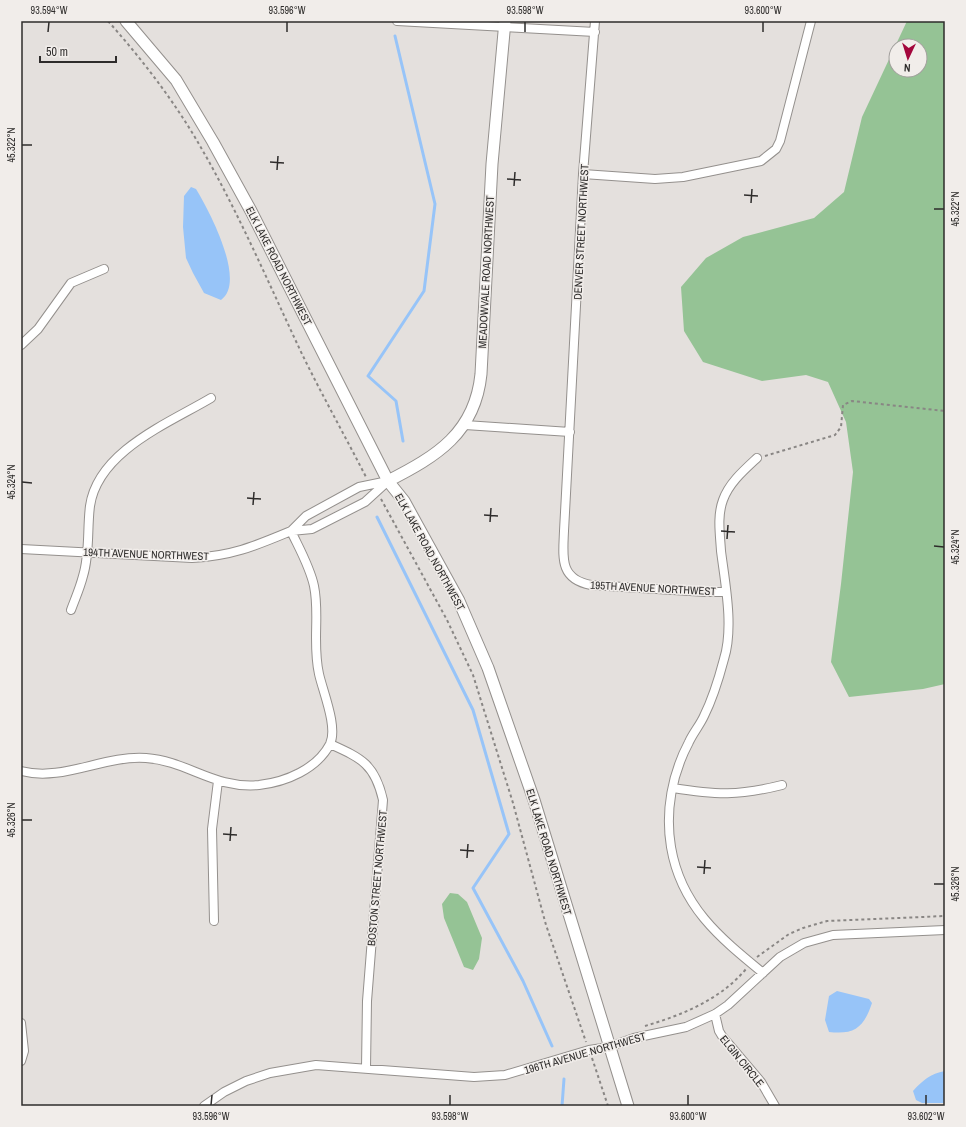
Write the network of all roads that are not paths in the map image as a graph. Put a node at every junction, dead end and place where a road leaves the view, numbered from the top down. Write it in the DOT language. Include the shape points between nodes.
graph roads {
  1 [pos="126,21"];
  2 [pos="396,21"];
  3 [pos="595,21"];
  4 [pos="811,21"];
  5 [pos="505,24"];
  6 [pos="595,32"];
  7 [pos="583,174"];
  8 [pos="104,269"];
  9 [pos="21,345"];
  10 [pos="211,398"];
  11 [pos="465,425"];
  12 [pos="570,432"];
  13 [pos="757,458"];
  14 [pos="388,481"];
  15 [pos="291,531"];
  16 [pos="21,549"];
  17 [pos="86,553"];
  18 [pos="726,592"];
  19 [pos="70,610"];
  20 [pos="330,744"];
  21 [pos="21,771"];
  22 [pos="218,781"];
  23 [pos="782,785"];
  24 [pos="673,788"];
  25 [pos="214,921"];
  26 [pos="945,930"];
  27 [pos="763,973"];
  28 [pos="715,1014"];
  29 [pos="21,1023"];
  30 [pos="609,1047"];
  31 [pos="21,1061"];
  32 [pos="366,1068"];
  33 [pos="204,1106"];
  34 [pos="628,1106"];
  35 [pos="775,1106"];
  1 -- 14 [label="street, ELK LAKE ROAD NORTHWEST" via="176,80 213,142 251,211"];
  2 -- 5 [label="street"];
  3 -- 6 [label="street, DENVER STREET NORTHWEST"];
  4 -- 7 [label="street" via="780,141 770,156 750,165 670,179"];
  5 -- 6 [label="street"];
  5 -- 11 [label="street, MEADOWVALE ROAD NORTHWEST" via="492,164 481,374 478,398"];
  6 -- 7 [label="street, DENVER STREET NORTHWEST"];
  7 -- 12 [label="street, DENVER STREET NORTHWEST"];
  8 -- 9 [label="street" via="71,282 38,328"];
  10 -- 17 [label="street" via="134,443 105,470 90,505"];
  11 -- 12 [label="street"];
  11 -- 14 [label="street, MEADOWVALE ROAD NORTHWEST" via="437,452 414,468"];
  12 -- 18 [label="street, 195TH AVENUE NORTHWEST" via="563,556 571,576 582,584 603,587"];
  13 -- 18 [label="street" via="727,491 720,510"];
  14 -- 15 [label="street, 194TH AVENUE NORTHWEST" via="359,487 306,516"];
  14 -- 15 [label="street, 194TH AVENUE NORTHWEST" via="365,502 312,529"];
  14 -- 30 [label="street, ELK LAKE ROAD NORTHWEST" via="404,501 458,601 486,661 534,800"];
  15 -- 17 [label="street, 194TH AVENUE NORTHWEST" via="236,552 213,557"];
  15 -- 20 [label="street" via="314,585 315,649 332,727"];
  16 -- 17 [label="street, 194TH AVENUE NORTHWEST"];
  17 -- 19 [label="street" via="84,575"];
  18 -- 24 [label="street" via="727,630 724,660 704,716 678,766"];
  20 -- 22 [label="street" via="318,761 282,780 248,785"];
  20 -- 32 [label="street, BOSTON STREET NORTHWEST" via="366,764 383,800 367,1001"];
  21 -- 22 [label="street" via="50,774 110,760 146,758 170,762"];
  22 -- 25 [label="street" via="212,829"];
  23 -- 24 [label="street" via="750,793 730,794"];
  24 -- 27 [label="street" via="669,805 670,840 674,862 684,889 707,924"];
  26 -- 27 [label="street, 196TH AVENUE NORTHWEST" via="833,935 818,938 780,957"];
  27 -- 28 [label="street, 196TH AVENUE NORTHWEST" via="740,996"];
  28 -- 30 [label="street, 196TH AVENUE NORTHWEST" via="686,1026 634,1038"];
  28 -- 35 [label="street, ELGIN CIRCLE" via="718,1031 761,1082"];
  29 -- 31 [label="street" via="24,1051"];
  30 -- 32 [label="street, 196TH AVENUE NORTHWEST" via="589,1050 521,1071 489,1076"];
  30 -- 34 [label="street, ELK LAKE ROAD NORTHWEST"];
  32 -- 33 [label="street, 196TH AVENUE NORTHWEST" via="316,1065 270,1073 224,1092"];
}
